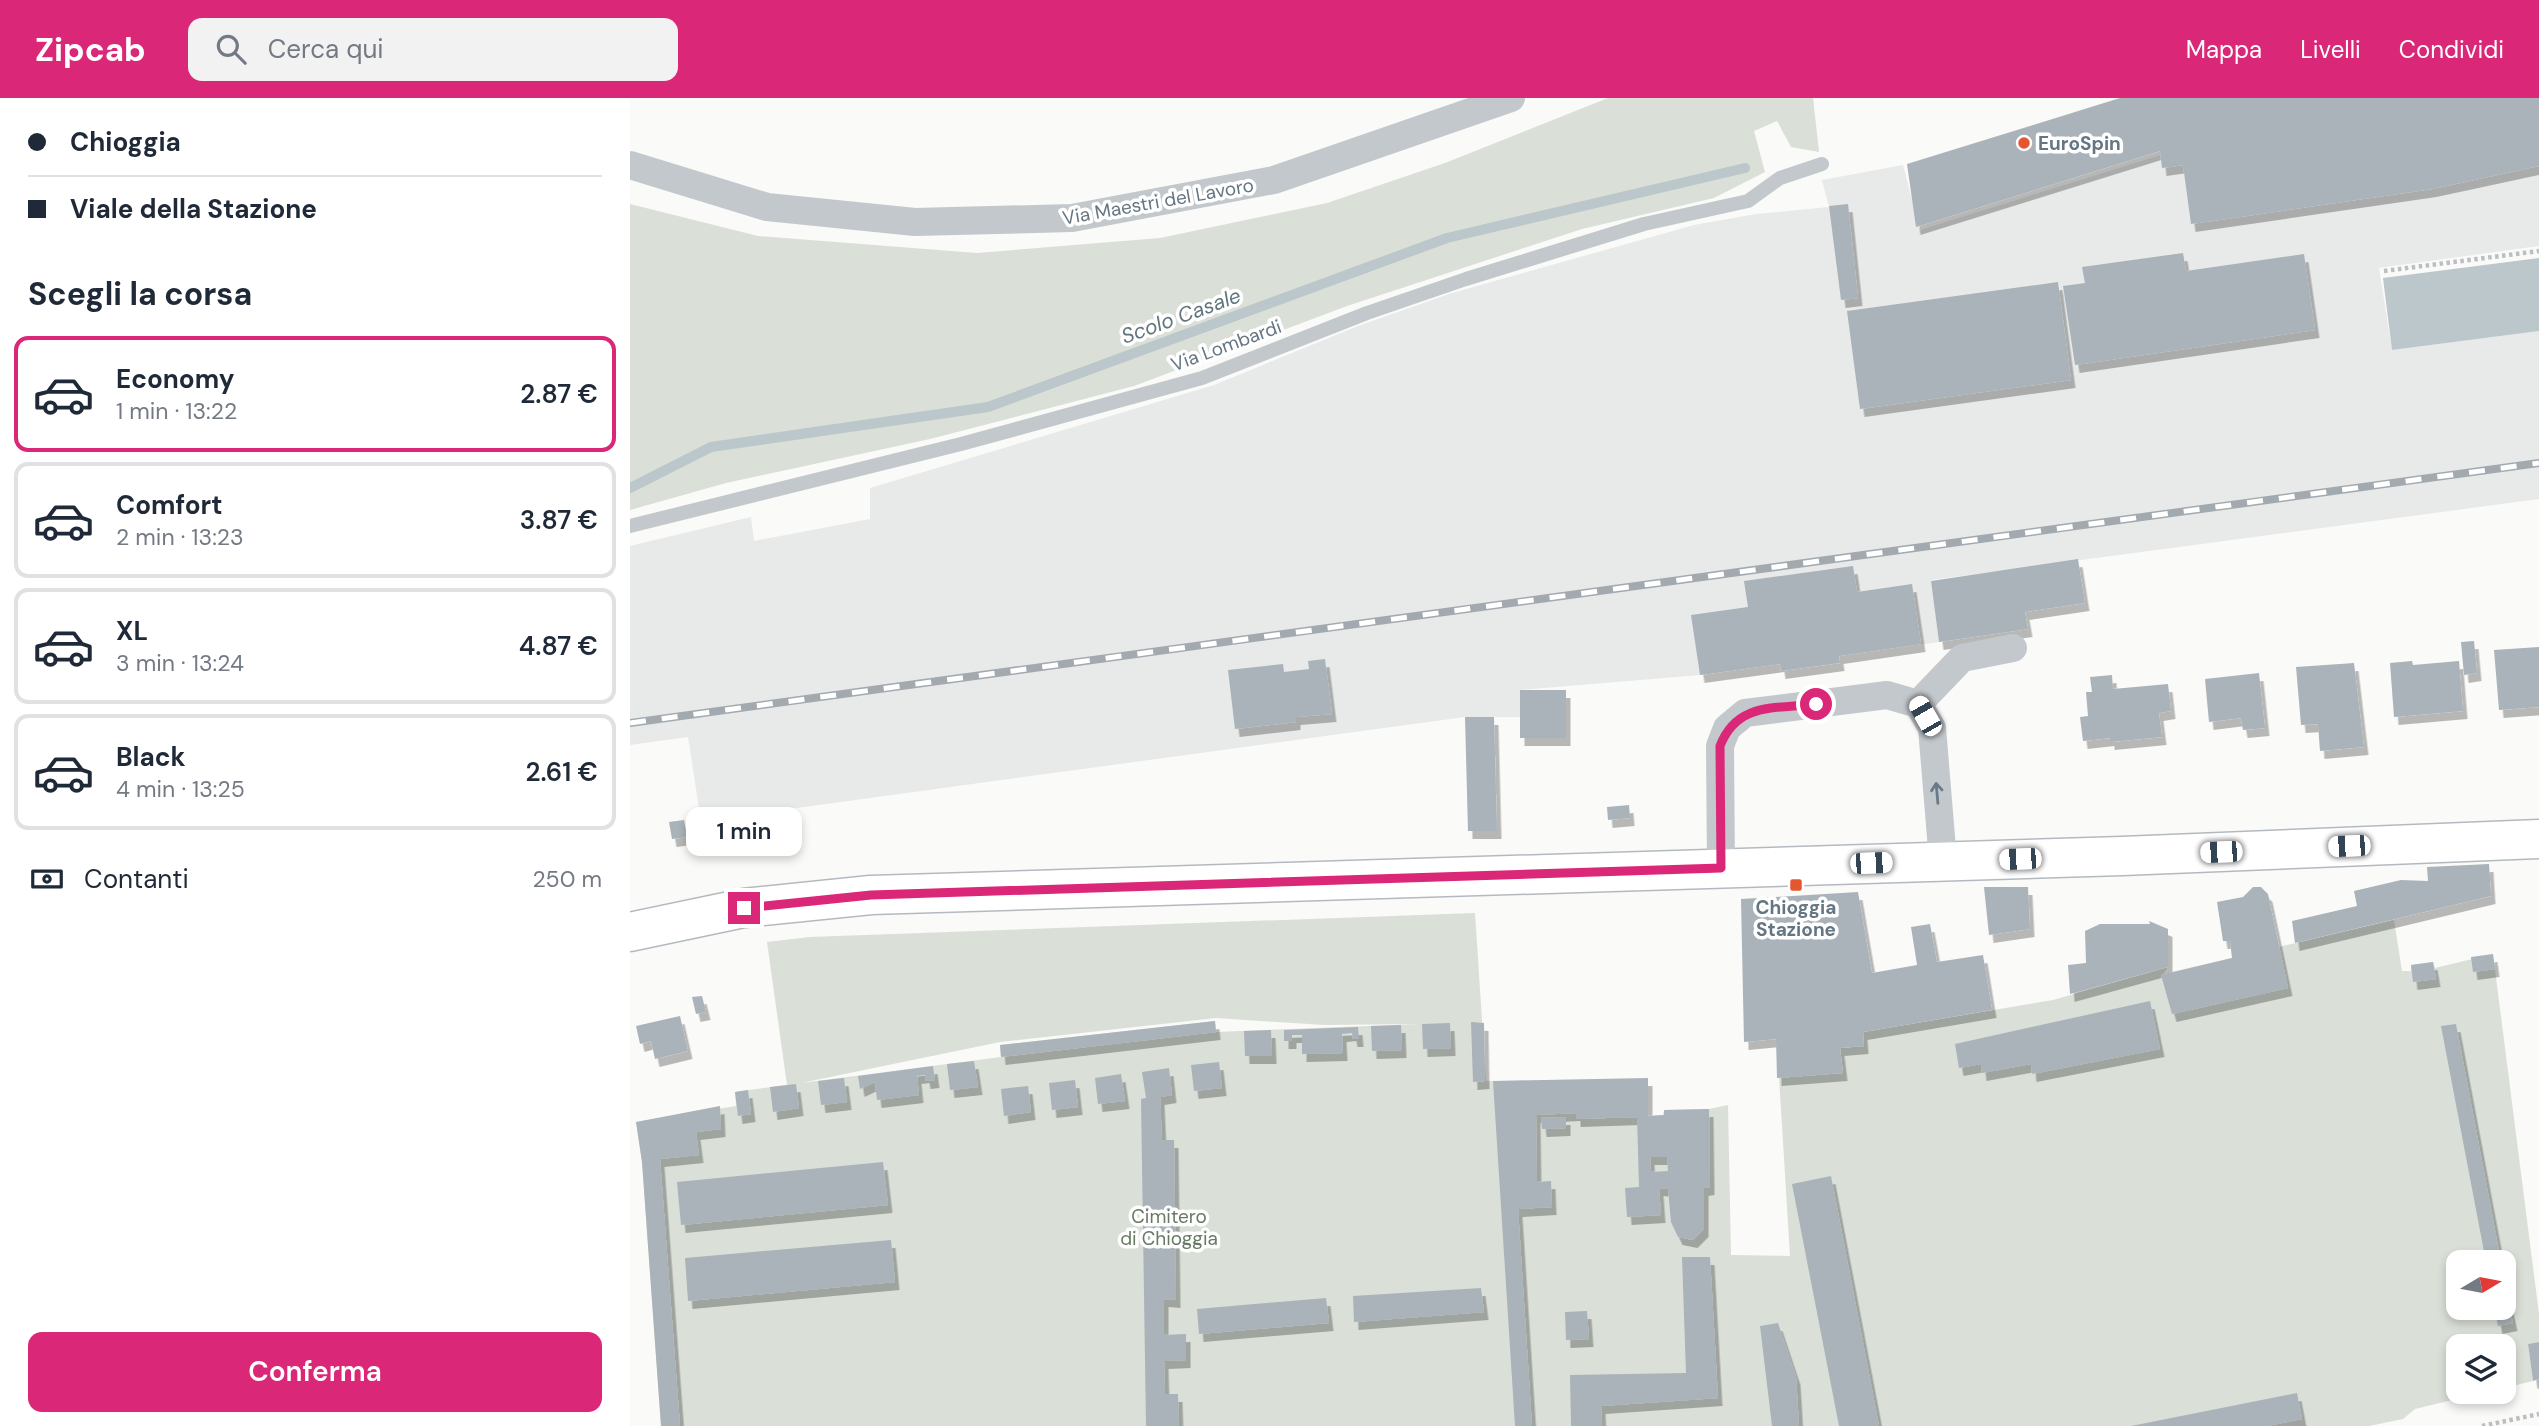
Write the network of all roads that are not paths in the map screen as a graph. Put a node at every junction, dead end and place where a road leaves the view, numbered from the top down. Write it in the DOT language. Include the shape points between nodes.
graph roads {
  1 [pos="1511,98"];
  2 [pos="1822,164"];
  3 [pos="630,165"];
  4 [pos="630,526"];
  5 [pos="2013,648"];
  6 [pos="1918,704"];
  7 [pos="2539,839"];
  8 [pos="1943,861"];
  9 [pos="1721,868"];
  10 [pos="630,932"];
  1 -- 3 [label="street, Via Maestri del Lavoro" via="1274,180 1072,218 915,222 767,207"];
  2 -- 4 [label="lane, Via Lombardi" via="1780,178 1748,201 1644,224 1466,279 1202,378 961,444"];
  5 -- 6 [label="street" via="1962,658"];
  8 -- 6 [label="street, one-way" via="1932,729"];
  6 -- 9 [label="street" via="1887,695 1745,713 1736,720 1720,746"];
  7 -- 8 [label="street"];
  8 -- 9 [label="street"];
  9 -- 10 [label="street" via="871,895 744,908"];
}
